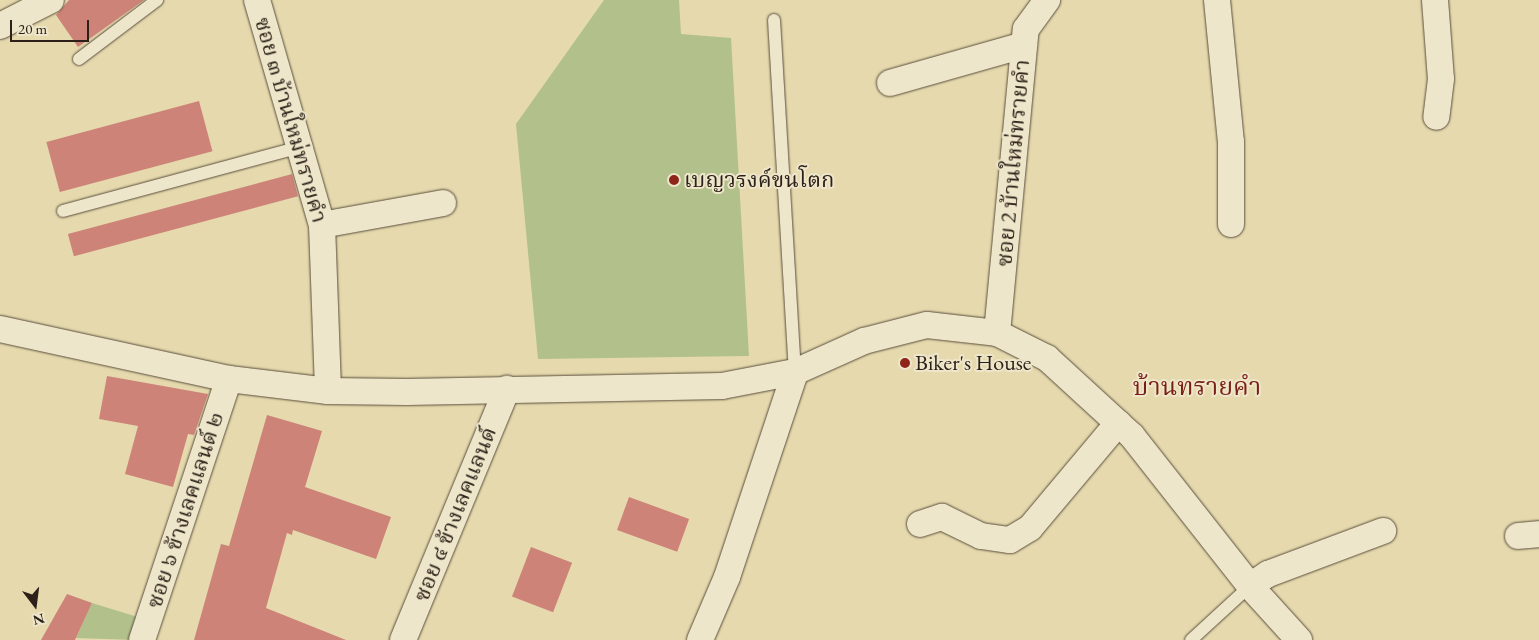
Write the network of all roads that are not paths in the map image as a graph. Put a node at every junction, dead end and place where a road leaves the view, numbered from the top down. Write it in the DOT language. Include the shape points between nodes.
graph roads {
  1 [pos="51,0"];
  2 [pos="157,0"];
  3 [pos="257,0"];
  4 [pos="1217,0"];
  5 [pos="1436,0"];
  6 [pos="1032,6"];
  7 [pos="774,20"];
  8 [pos="0,26"];
  9 [pos="1024,45"];
  10 [pos="79,59"];
  11 [pos="890,83"];
  12 [pos="1436,117"];
  13 [pos="302,147"];
  14 [pos="443,203"];
  15 [pos="63,211"];
  16 [pos="322,224"];
  17 [pos="1231,224"];
  18 [pos="0,329"];
  19 [pos="998,333"];
  20 [pos="795,372"];
  21 [pos="229,379"];
  22 [pos="507,389"];
  23 [pos="328,391"];
  24 [pos="1118,423"];
  25 [pos="920,524"];
  26 [pos="1383,531"];
  27 [pos="1250,586"];
  28 [pos="142,640"];
  29 [pos="403,640"];
  30 [pos="700,640"];
  31 [pos="1191,640"];
  32 [pos="1299,640"];
  1 -- 8 [label="street"];
  2 -- 10 [label="lane"];
  3 -- 13 [label="street, ซอย ๓ บ้านใหม่ทรายคำ"];
  4 -- 17 [label="street" via="1231,142"];
  5 -- 12 [label="street" via="1441,79"];
  6 -- 9 [label="street, ซอย 2 บ้านใหม่ทรายคำ"];
  7 -- 20 [label="lane"];
  9 -- 11 [label="street"];
  9 -- 19 [label="street, ซอย 2 บ้านใหม่ทรายคำ"];
  13 -- 15 [label="lane"];
  13 -- 16 [label="street, ซอย ๓ บ้านใหม่ทรายคำ"];
  14 -- 16 [label="street"];
  16 -- 23 [label="street, ซอย ๓ บ้านใหม่ทรายคำ"];
  18 -- 21 [label="street"];
  19 -- 20 [label="street" via="927,324 864,341"];
  19 -- 24 [label="street" via="1047,358"];
  20 -- 22 [label="street" via="722,386"];
  20 -- 30 [label="street" via="727,577"];
  21 -- 23 [label="street"];
  21 -- 28 [label="street, ซอย ๖ ข้างเลคแลนด์ ๒"];
  22 -- 23 [label="street"];
  22 -- 29 [label="street, ซอย ๔ ข้างเลคแลนด์"];
  24 -- 25 [label="street" via="1030,528 1010,540 981,536 942,517"];
  24 -- 27 [label="street"];
  26 -- 27 [label="street" via="1276,570"];
  27 -- 31 [label="lane"];
  27 -- 32 [label="street"];
}
